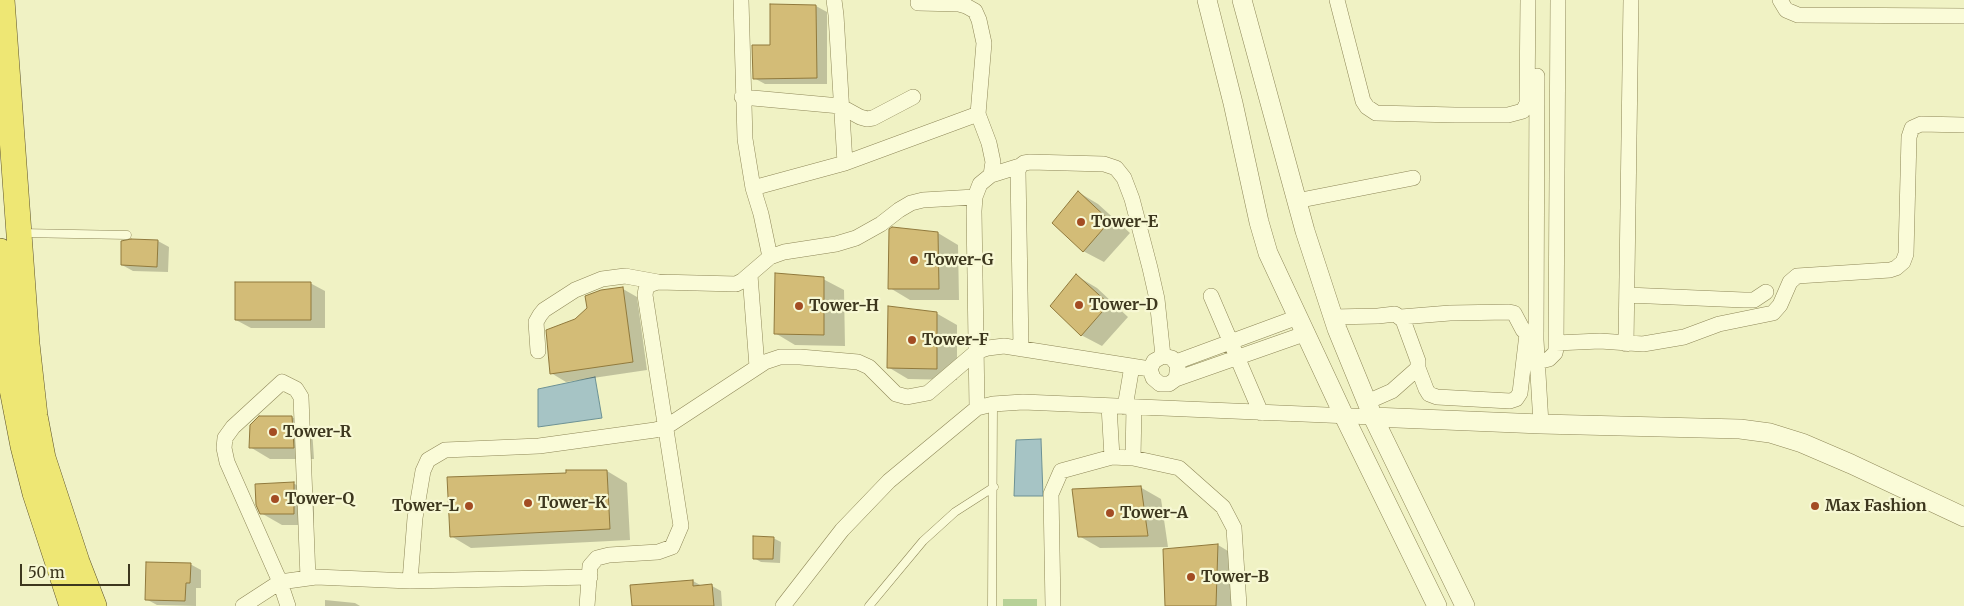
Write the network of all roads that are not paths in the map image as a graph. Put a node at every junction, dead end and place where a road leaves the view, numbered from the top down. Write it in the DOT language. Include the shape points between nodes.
graph roads {
  1 [pos="2,0"];
  2 [pos="741,0"];
  3 [pos="834,0"];
  4 [pos="1207,0"];
  5 [pos="1242,0"];
  6 [pos="1337,0"];
  7 [pos="1528,0"];
  8 [pos="1558,0"];
  9 [pos="1631,0"];
  10 [pos="1780,0"];
  11 [pos="918,3"];
  12 [pos="1964,16"];
  13 [pos="1537,76"];
  14 [pos="913,97"];
  15 [pos="742,98"];
  16 [pos="842,107"];
  17 [pos="978,114"];
  18 [pos="1964,125"];
  19 [pos="845,163"];
  20 [pos="1020,166"];
  21 [pos="7,169"];
  22 [pos="991,175"];
  23 [pos="1413,178"];
  24 [pos="753,188"];
  25 [pos="975,197"];
  26 [pos="1296,202"];
  27 [pos="19,232"];
  28 [pos="126,235"];
  29 [pos="0,251"];
  30 [pos="770,257"];
  31 [pos="750,275"];
  32 [pos="658,282"];
  33 [pos="1766,292"];
  34 [pos="1627,295"];
  35 [pos="1211,296"];
  36 [pos="1333,317"];
  37 [pos="1401,317"];
  38 [pos="1302,325"];
  39 [pos="1533,334"];
  40 [pos="1231,341"];
  41 [pos="1556,343"];
  42 [pos="1626,344"];
  43 [pos="1021,349"];
  44 [pos="538,351"];
  45 [pos="976,352"];
  46 [pos="1238,358"];
  47 [pos="1169,359"];
  48 [pos="1537,362"];
  49 [pos="1132,366"];
  50 [pos="757,367"];
  51 [pos="1418,368"];
  52 [pos="1150,369"];
  53 [pos="1176,379"];
  54 [pos="14,388"];
  55 [pos="994,404"];
  56 [pos="1123,407"];
  57 [pos="977,408"];
  58 [pos="1370,410"];
  59 [pos="1261,413"];
  60 [pos="1344,416"];
  61 [pos="1541,424"];
  62 [pos="666,427"];
  63 [pos="1112,457"];
  64 [pos="1134,458"];
  65 [pos="994,487"];
  66 [pos="1964,516"];
  67 [pos="590,577"];
  68 [pos="308,578"];
  69 [pos="410,581"];
  70 [pos="280,582"];
  71 [pos="72,606"];
  72 [pos="94,606"];
  73 [pos="243,606"];
  74 [pos="288,606"];
  75 [pos="587,606"];
  76 [pos="782,606"];
  77 [pos="869,606"];
  78 [pos="992,606"];
  79 [pos="1053,606"];
  80 [pos="1239,606"];
  81 [pos="1437,606"];
  82 [pos="1465,606"];
  1 -- 21 [label="highway"];
  2 -- 15 [label="street"];
  3 -- 16 [label="street"];
  4 -- 38 [label="street" via="1268,253"];
  5 -- 26 [label="street"];
  6 -- 7 [label="street" via="1367,107 1376,113 1455,116 1508,115 1523,111 1527,103"];
  8 -- 41 [label="street"];
  9 -- 34 [label="street"];
  10 -- 12 [label="street" via="1786,10 1798,15"];
  11 -- 17 [label="street" via="959,4 975,11 984,43"];
  13 -- 39 [label="street"];
  14 -- 16 [label="street" via="873,118 860,117"];
  15 -- 16 [label="street"];
  15 -- 24 [label="street" via="744,139"];
  16 -- 19 [label="street"];
  17 -- 19 [label="street"];
  17 -- 22 [label="street" via="989,143 993,162"];
  18 -- 42 [label="street" via="1922,124 1912,128 1909,137 1906,254 1896,268 1797,276 1790,282 1780,306 1773,313 1719,324 1684,337"];
  19 -- 24 [label="street"];
  20 -- 22 [label="street"];
  20 -- 43 [label="street"];
  20 -- 47 [label="street" via="1030,162 1104,164 1116,168 1124,178 1150,268"];
  21 -- 27 [label="highway"];
  22 -- 25 [label="street" via="980,184"];
  23 -- 26 [label="street"];
  24 -- 30 [label="street"];
  25 -- 30 [label="street" via="911,203 856,238"];
  25 -- 45 [label="street"];
  26 -- 36 [label="street"];
  27 -- 28 [label="lane"];
  27 -- 54 [label="highway"];
  29 -- 54 [label="highway" via="5,326"];
  30 -- 31 [label="street"];
  31 -- 32 [label="street" via="742,281 728,284"];
  31 -- 50 [label="street"];
  32 -- 44 [label="street" via="625,276 602,279 575,290 540,315 536,322"];
  32 -- 62 [label="street" via="646,289 645,295"];
  33 -- 34 [label="street" via="1754,300"];
  34 -- 42 [label="street"];
  35 -- 40 [label="street"];
  36 -- 37 [label="street" via="1395,314"];
  36 -- 58 [label="street"];
  37 -- 39 [label="street" via="1510,312"];
  37 -- 51 [label="street"];
  38 -- 40 [label="street"];
  38 -- 46 [label="street"];
  38 -- 60 [label="street"];
  39 -- 41 [label="street" via="1550,332"];
  39 -- 48 [label="street"];
  39 -- 51 [label="street" via="1520,393 1510,401 1429,394"];
  40 -- 46 [label="street"];
  40 -- 47 [label="street"];
  41 -- 42 [label="street" via="1600,341"];
  41 -- 48 [label="street" via="1549,359"];
  43 -- 45 [label="street" via="1004,346"];
  43 -- 49 [label="street"];
  45 -- 50 [label="street" via="928,393 907,396 896,394 869,367 858,362 780,357"];
  45 -- 57 [label="street"];
  46 -- 53 [label="street"];
  46 -- 59 [label="street"];
  47 -- 52 [label="street" via="1154,361"];
  47 -- 53 [label="street" via="1178,370"];
  48 -- 61 [label="street"];
  49 -- 52 [label="street"];
  49 -- 56 [label="street"];
  50 -- 62 [label="street"];
  51 -- 58 [label="street"];
  52 -- 53 [label="street" via="1160,384 1169,384"];
  54 -- 71 [label="highway" via="35,494"];
  54 -- 72 [label="highway" via="43,458"];
  55 -- 56 [label="street" via="1023,402"];
  55 -- 57 [label="street"];
  55 -- 65 [label="lane"];
  56 -- 59 [label="street"];
  56 -- 63 [label="street"];
  56 -- 64 [label="street"];
  57 -- 76 [label="street" via="889,481 842,530"];
  58 -- 60 [label="street"];
  58 -- 61 [label="street"];
  58 -- 82 [label="street"];
  59 -- 60 [label="street"];
  60 -- 81 [label="street"];
  61 -- 66 [label="street" via="1770,432 1851,464"];
  62 -- 67 [label="street" via="680,526 672,547 658,552 596,558 590,566"];
  62 -- 69 [label="street" via="539,446 445,450 436,455 428,460 420,484"];
  63 -- 64 [label="street"];
  63 -- 79 [label="street" via="1061,471 1051,494"];
  64 -- 80 [label="street" via="1180,468 1223,507 1234,528"];
  65 -- 77 [label="lane" via="955,512 923,541"];
  65 -- 78 [label="lane"];
  67 -- 69 [label="street"];
  67 -- 75 [label="street"];
  68 -- 69 [label="street"];
  68 -- 70 [label="street"];
  68 -- 70 [label="street" via="301,397 296,389 282,382 233,427 225,438 224,448 227,462"];
  70 -- 73 [label="street"];
  70 -- 74 [label="street"];
}
